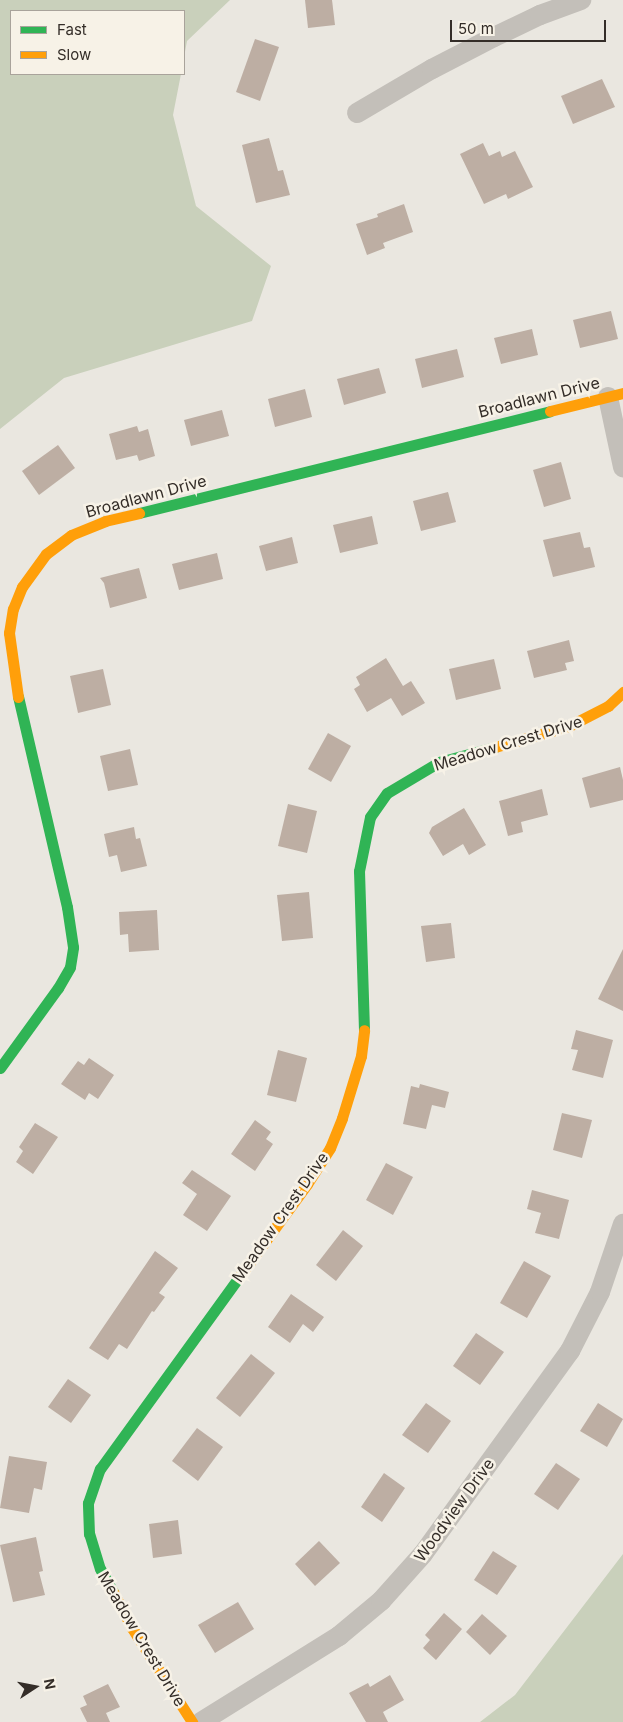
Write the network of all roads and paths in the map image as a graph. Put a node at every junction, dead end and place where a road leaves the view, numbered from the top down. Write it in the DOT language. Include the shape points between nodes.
graph roads {
  1 [pos="581,0"];
  2 [pos="538,8"];
  3 [pos="357,113"];
  4 [pos="615,395"];
  5 [pos="623,467"];
  6 [pos="623,692"];
  7 [pos="0,1068"];
  8 [pos="623,1224"];
  9 [pos="192,1722"];
  10 [pos="201,1722"];
  1 -- 2 [label="street"];
  2 -- 3 [label="street"];
  4 -- 5 [label="street"];
  4 -- 7 [label="street, Broadlawn Drive" via="105,521 71,535 46,554 22,586 13,609 9,633 17,691 67,907 73,947 70,967 58,988"];
  6 -- 9 [label="street, Meadow Crest Drive" via="608,706 569,726 439,762 387,793 370,817 359,870 366,1024 361,1056 330,1148 100,1469 88,1503 89,1534 100,1569 132,1628"];
  8 -- 10 [label="street, Woodview Drive" via="600,1292 570,1351 423,1554 381,1601 339,1636"];
}
